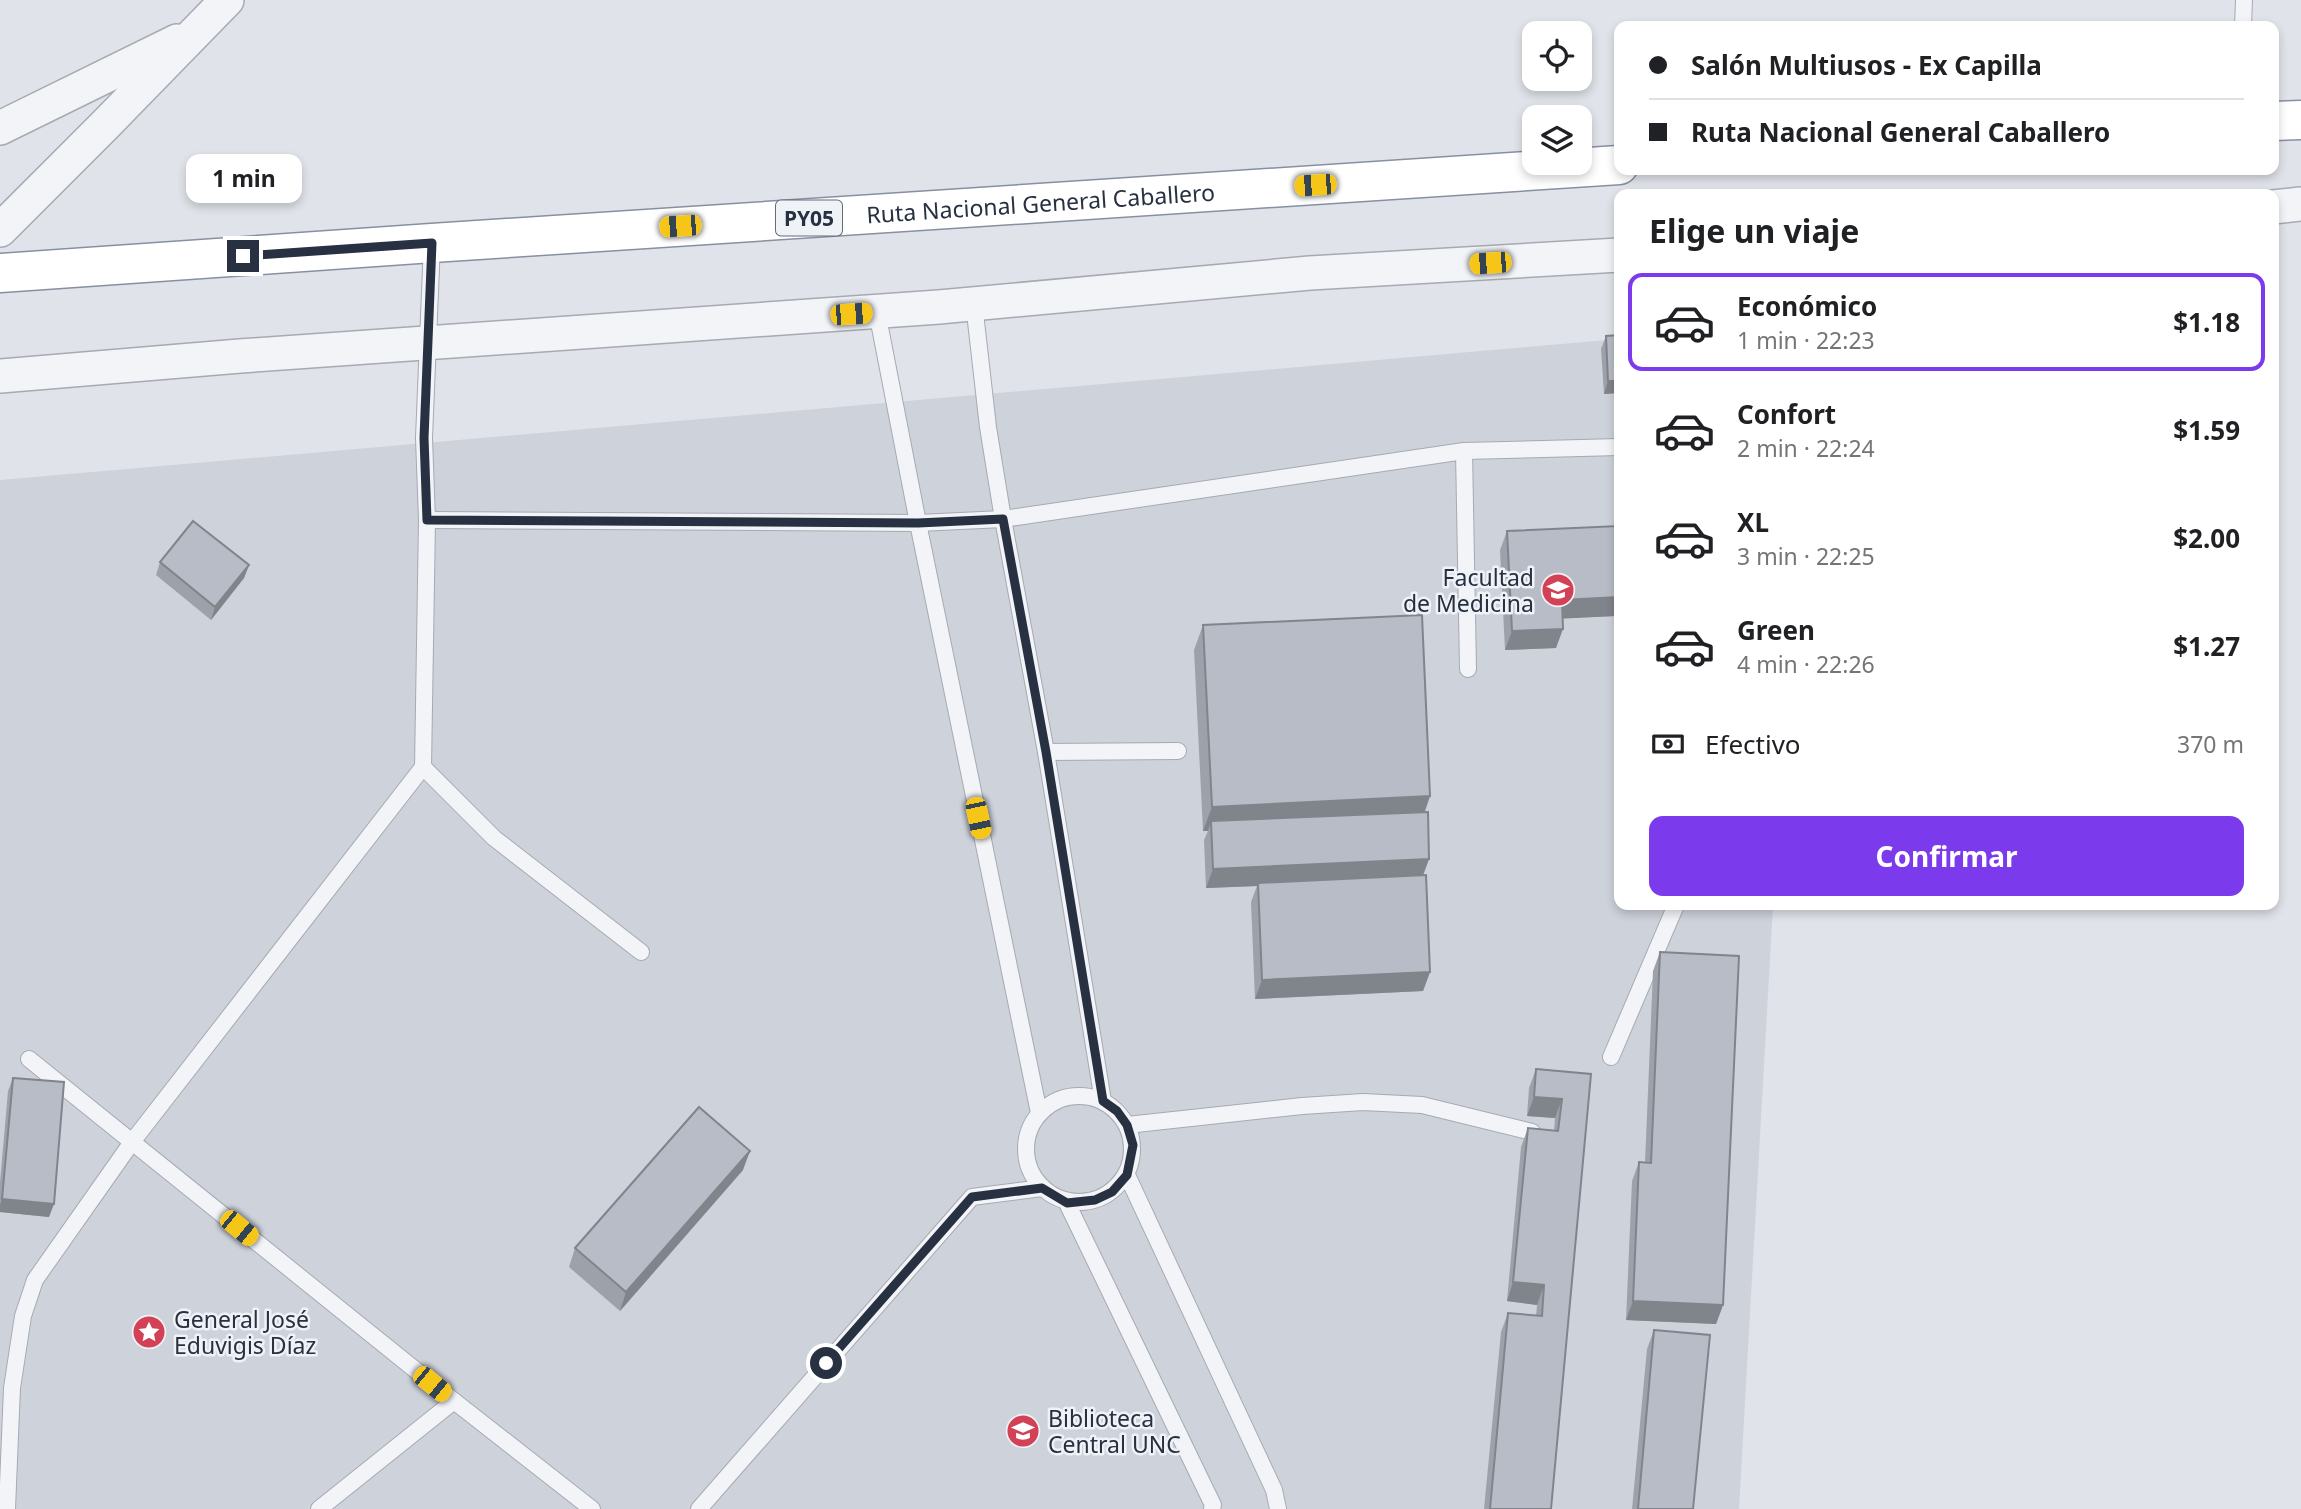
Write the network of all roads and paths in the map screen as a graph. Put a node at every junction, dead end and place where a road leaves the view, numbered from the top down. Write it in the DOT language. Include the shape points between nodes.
graph roads {
  1 [pos="226,0"];
  2 [pos="2244,0"];
  3 [pos="2243,21"];
  4 [pos="198,30"];
  5 [pos="2301,120"];
  6 [pos="2279,121"];
  7 [pos="0,128"];
  8 [pos="1614,165"];
  9 [pos="2301,204"];
  10 [pos="2279,206"];
  11 [pos="0,230"];
  12 [pos="432,243"];
  13 [pos="1614,255"];
  14 [pos="0,273"];
  15 [pos="974,304"];
  16 [pos="877,312"];
  17 [pos="428,344"];
  18 [pos="0,376"];
  19 [pos="1614,447"];
  20 [pos="1464,451"];
  21 [pos="1003,519"];
  22 [pos="427,520"];
  23 [pos="918,523"];
  24 [pos="1468,669"];
  25 [pos="1178,751"];
  26 [pos="1046,752"];
  27 [pos="423,767"];
  28 [pos="1674,910"];
  29 [pos="641,952"];
  30 [pos="1611,1057"];
  31 [pos="29,1059"];
  32 [pos="1103,1101"];
  33 [pos="1039,1112"];
  34 [pos="1127,1125"];
  35 [pos="1532,1132"];
  36 [pos="132,1142"];
  37 [pos="1127,1175"];
  38 [pos="1042,1188"];
  39 [pos="1067,1203"];
  40 [pos="454,1401"];
  41 [pos="7,1509"];
  42 [pos="319,1509"];
  43 [pos="592,1509"];
  44 [pos="699,1509"];
  45 [pos="1212,1509"];
  46 [pos="1279,1509"];
  1 -- 4 [label="street"];
  2 -- 3 [label="lane"];
  4 -- 7 [label="street"];
  4 -- 11 [label="street"];
  5 -- 6 [label="highway"];
  8 -- 12 [label="highway, Ruta Nacional General Caballero / PY05"];
  9 -- 10 [label="street"];
  12 -- 14 [label="highway, Ruta Nacional General Caballero / PY05"];
  12 -- 17 [label="lane"];
  13 -- 15 [label="street" via="1310,273"];
  15 -- 16 [label="street"];
  15 -- 21 [label="lane"];
  16 -- 17 [label="street"];
  16 -- 23 [label="lane"];
  17 -- 18 [label="street"];
  17 -- 22 [label="lane"];
  19 -- 20 [label="lane"];
  20 -- 21 [label="lane"];
  20 -- 24 [label="lane"];
  21 -- 23 [label="lane"];
  21 -- 26 [label="lane"];
  22 -- 23 [label="lane"];
  22 -- 27 [label="lane"];
  23 -- 33 [label="lane"];
  25 -- 26 [label="lane"];
  26 -- 32 [label="lane"];
  27 -- 29 [label="lane" via="494,838"];
  27 -- 36 [label="lane"];
  28 -- 30 [label="lane"];
  31 -- 36 [label="lane"];
  32 -- 33 [label="lane" via="1083,1096 1062,1098"];
  32 -- 34 [label="lane"];
  33 -- 38 [label="lane" via="1026,1138 1028,1167"];
  34 -- 35 [label="lane" via="1363,1102 1422,1105"];
  34 -- 37 [label="lane" via="1133,1145"];
  36 -- 40 [label="lane"];
  36 -- 41 [label="lane" via="35,1280 23,1316 12,1388"];
  37 -- 39 [label="lane" via="1112,1192 1095,1200"];
  37 -- 46 [label="lane"];
  38 -- 39 [label="lane"];
  38 -- 44 [label="lane" via="972,1197"];
  39 -- 45 [label="lane"];
  40 -- 42 [label="lane"];
  40 -- 43 [label="lane"];
}
